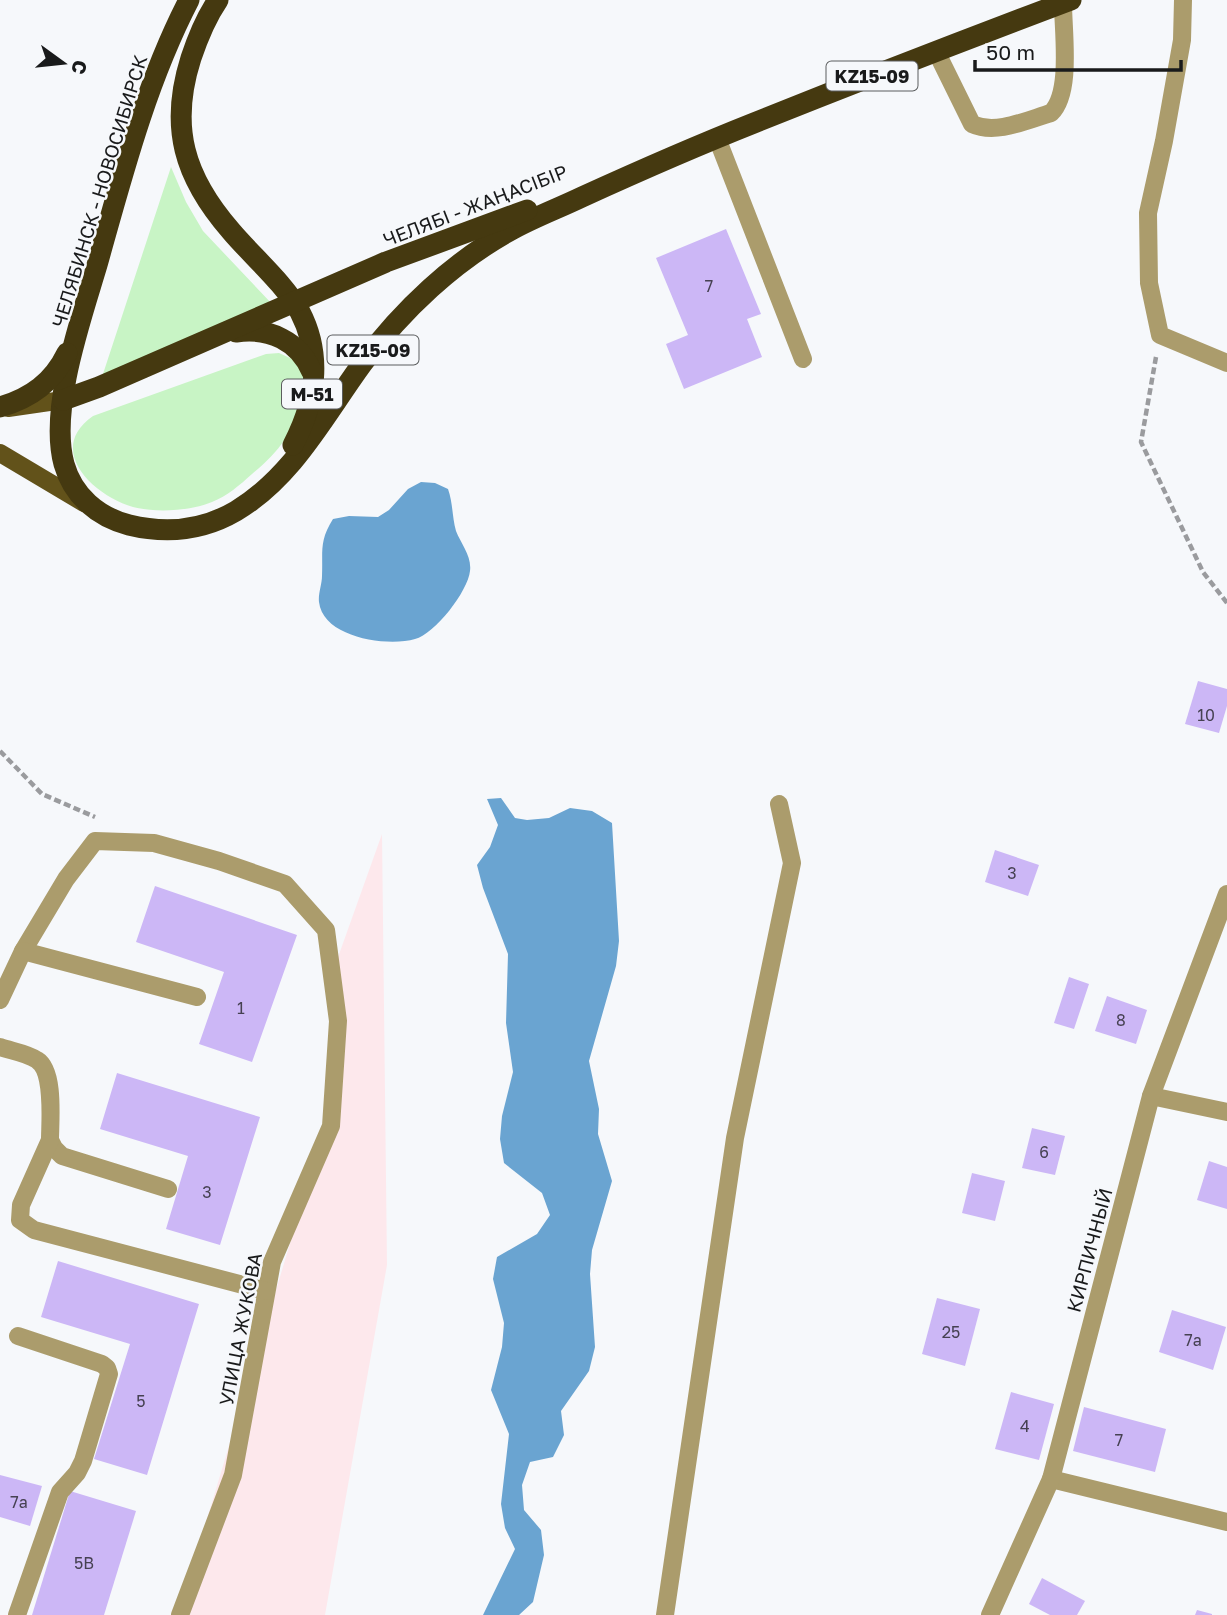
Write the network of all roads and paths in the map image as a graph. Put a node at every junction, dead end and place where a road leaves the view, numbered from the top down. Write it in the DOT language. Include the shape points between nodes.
graph roads {
  1 [pos="189,0"];
  2 [pos="218,0"];
  3 [pos="1184,0"];
  4 [pos="1067,2"];
  5 [pos="936,51"];
  6 [pos="718,138"];
  7 [pos="673,155"];
  8 [pos="294,302"];
  9 [pos="83,312"];
  10 [pos="1160,335"];
  11 [pos="213,337"];
  12 [pos="803,359"];
  13 [pos="1227,363"];
  14 [pos="315,381"];
  15 [pos="63,400"];
  16 [pos="0,408"];
  17 [pos="0,453"];
  18 [pos="274,482"];
  19 [pos="95,510"];
  20 [pos="1227,603"];
  21 [pos="0,751"];
  22 [pos="779,804"];
  23 [pos="104,821"];
  24 [pos="1227,894"];
  25 [pos="23,951"];
  26 [pos="197,997"];
  27 [pos="0,1000"];
  28 [pos="0,1047"];
  29 [pos="1151,1096"];
  30 [pos="1227,1112"];
  31 [pos="50,1140"];
  32 [pos="168,1189"];
  33 [pos="266,1290"];
  34 [pos="18,1336"];
  35 [pos="1051,1479"];
  36 [pos="1227,1522"];
  37 [pos="17,1615"];
  38 [pos="180,1615"];
  39 [pos="665,1615"];
  40 [pos="990,1615"];
  1 -- 9 [label="highway, ЧЕЛЯБИНСК - НОВОСИБИРСК / KZ15-09" via="135,136"];
  2 -- 8 [label="highway" via="198,38 184,86 180,115 183,148 206,199"];
  3 -- 10 [label="street" via="1182,40 1149,213 1149,283"];
  4 -- 5 [label="highway, ЧЕЛЯБИНСК - НОВОСИБИРСК / KZ15-09"];
  4 -- 5 [label="street" via="1063,86 1051,113 992,129 972,124"];
  5 -- 6 [label="highway, ЧЕЛЯБИНСК - НОВОСИБИРСК / KZ15-09"];
  6 -- 7 [label="highway, ЧЕЛЯБИНСК - НОВОСИБИРСК / KZ15-09"];
  6 -- 12 [label="street"];
  7 -- 8 [label="highway, ЧЕЛЯБІ - ЖАҢАСІБІР / KZ15-09" via="386,262"];
  7 -- 18 [label="highway, ЧЕЛЯБИНСК - НОВОСИБИРСК / KZ15-09" via="514,229 466,258 386,334"];
  8 -- 11 [label="highway, KZ15-09"];
  8 -- 14 [label="highway, M-51" via="311,341"];
  9 -- 15 [label="highway, ЧЕЛЯБИНСК - НОВОСИБИРСК / KZ15-09"];
  9 -- 16 [label="highway" via="63,362 51,379 30,396"];
  10 -- 13 [label="street"];
  10 -- 20 [label="path" via="1141,442 1203,572"];
  11 -- 14 [label="highway" via="249,330 277,336 302,354"];
  11 -- 15 [label="highway, KZ15-09"];
  14 -- 18 [label="highway, M-51" via="304,423"];
  15 -- 16 [label="main road"];
  15 -- 19 [label="highway, ЧЕЛЯБИНСК - НОВОСИБИРСК / KZ15-09" via="66,469 78,493"];
  17 -- 19 [label="main road"];
  18 -- 19 [label="highway, ЧЕЛЯБИНСК - НОВОСИБИРСК / KZ15-09" via="236,511 197,527 171,531 142,528"];
  21 -- 23 [label="path" via="43,794"];
  22 -- 39 [label="street" via="792,863 735,1138"];
  24 -- 29 [label="street, КИРПИЧНЫЙ"];
  25 -- 26 [label="street"];
  25 -- 27 [label="street"];
  25 -- 33 [label="street, УЛИЦА ЖУКОВА" via="95,841 154,843 285,884 326,930 338,1021 331,1126 272,1262"];
  28 -- 31 [label="street" via="44,1066"];
  29 -- 30 [label="street"];
  29 -- 35 [label="street, КИРПИЧНЫЙ"];
  31 -- 32 [label="street" via="70,1160"];
  31 -- 33 [label="street" via="21,1205 20,1220 34,1230"];
  33 -- 38 [label="street, УЛИЦА ЖУКОВА" via="233,1475"];
  34 -- 37 [label="street" via="102,1363 109,1374 83,1461 60,1492"];
  35 -- 36 [label="street"];
  35 -- 40 [label="street, КИРПИЧНЫЙ"];
}
